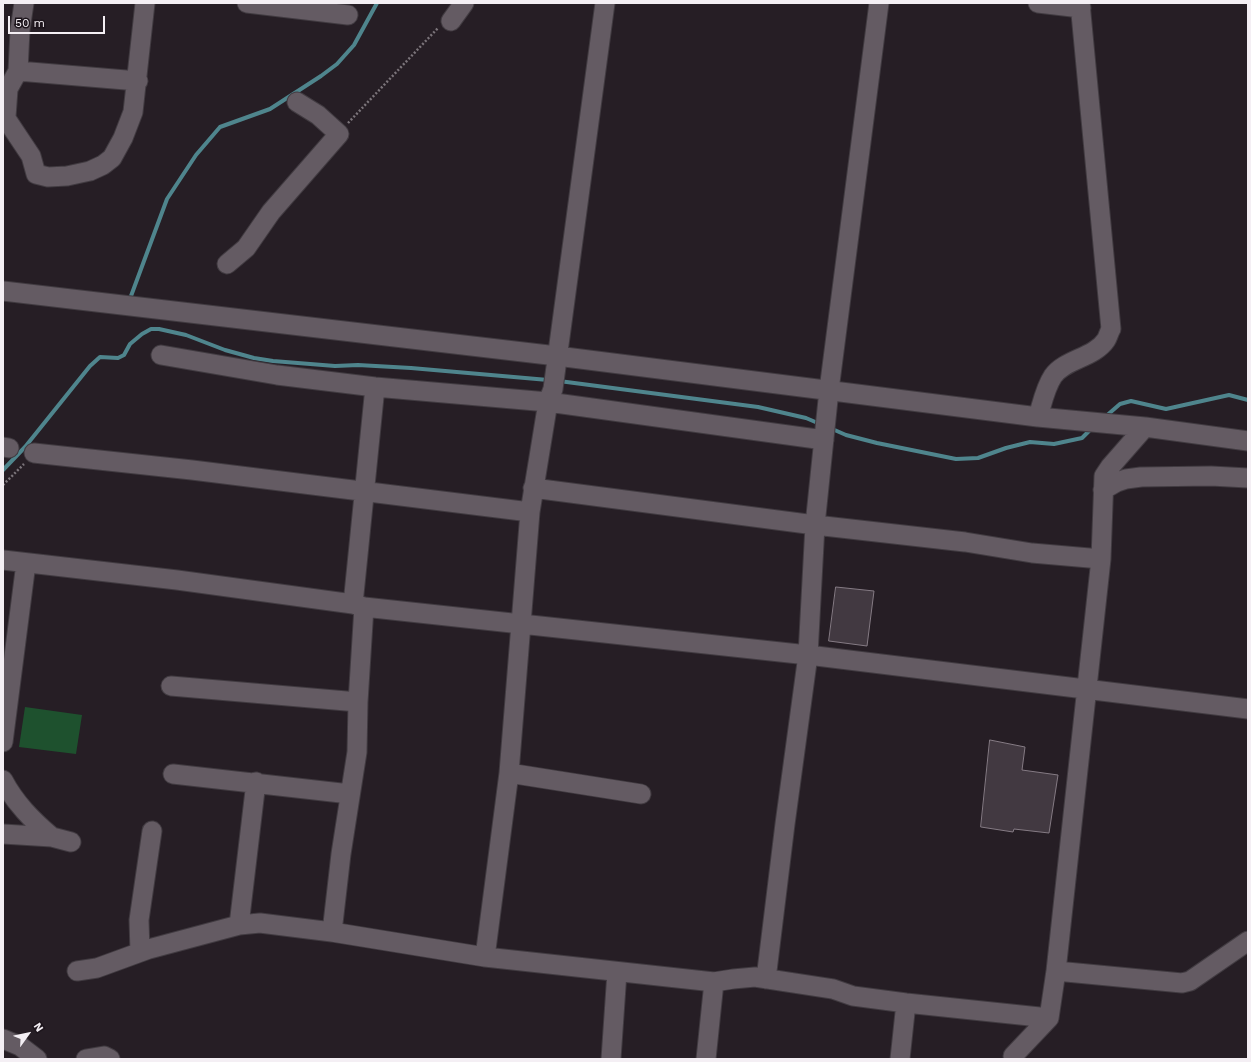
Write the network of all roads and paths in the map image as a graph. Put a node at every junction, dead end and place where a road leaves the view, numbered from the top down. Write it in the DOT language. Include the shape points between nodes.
graph roads {
  1 [pos="24,3"];
  2 [pos="145,3"];
  3 [pos="247,3"];
  4 [pos="464,3"];
  5 [pos="605,3"];
  6 [pos="879,3"];
  7 [pos="1038,3"];
  8 [pos="1080,6"];
  9 [pos="348,15"];
  10 [pos="451,21"];
  11 [pos="18,71"];
  12 [pos="138,81"];
  13 [pos="297,102"];
  14 [pos="4,116"];
  15 [pos="339,134"];
  16 [pos="226,264"];
  17 [pos="3,291"];
  18 [pos="161,355"];
  19 [pos="557,356"];
  20 [pos="375,387"];
  21 [pos="829,390"];
  22 [pos="548,402"];
  23 [pos="1038,417"];
  24 [pos="1145,427"];
  25 [pos="824,440"];
  26 [pos="1248,441"];
  27 [pos="34,453"];
  28 [pos="1248,478"];
  29 [pos="3,485"];
  30 [pos="533,488"];
  31 [pos="1103,490"];
  32 [pos="365,492"];
  33 [pos="530,512"];
  34 [pos="815,525"];
  35 [pos="1101,559"];
  36 [pos="3,560"];
  37 [pos="26,563"];
  38 [pos="359,605"];
  39 [pos="520,624"];
  40 [pos="808,656"];
  41 [pos="170,686"];
  42 [pos="1088,689"];
  43 [pos="358,702"];
  44 [pos="1248,709"];
  45 [pos="3,742"];
  46 [pos="509,773"];
  47 [pos="173,774"];
  48 [pos="3,780"];
  49 [pos="256,782"];
  50 [pos="350,794"];
  51 [pos="641,794"];
  52 [pos="152,831"];
  53 [pos="3,834"];
  54 [pos="52,837"];
  55 [pos="71,842"];
  56 [pos="239,925"];
  57 [pos="332,932"];
  58 [pos="1248,941"];
  59 [pos="140,952"];
  60 [pos="485,957"];
  61 [pos="77,971"];
  62 [pos="1056,971"];
  63 [pos="617,972"];
  64 [pos="766,979"];
  65 [pos="714,982"];
  66 [pos="906,1003"];
  67 [pos="1049,1018"];
  68 [pos="3,1039"];
  69 [pos="1013,1056"];
  70 [pos="37,1059"];
  71 [pos="86,1059"];
  72 [pos="110,1059"];
  73 [pos="612,1059"];
  74 [pos="706,1059"];
  75 [pos="900,1059"];
  1 -- 11 [label="street"];
  2 -- 12 [label="street"];
  3 -- 9 [label="street"];
  4 -- 10 [label="street"];
  5 -- 19 [label="street"];
  6 -- 21 [label="street"];
  7 -- 8 [label="street"];
  8 -- 23 [label="street" via="1111,329 1106,341 1099,348 1063,368 1054,376"];
  10 -- 15 [label="path" via="436,29"];
  11 -- 12 [label="street"];
  11 -- 14 [label="street" via="8,89"];
  12 -- 14 [label="street" via="133,112 123,138 112,158 90,171 67,176 36,174 31,156"];
  13 -- 15 [label="street" via="318,115"];
  15 -- 16 [label="street" via="271,212 246,248"];
  17 -- 19 [label="street"];
  18 -- 20 [label="street" via="277,375"];
  19 -- 21 [label="street"];
  19 -- 22 [label="street" via="553,389"];
  20 -- 22 [label="street"];
  20 -- 32 [label="street"];
  21 -- 23 [label="street"];
  21 -- 25 [label="street"];
  22 -- 25 [label="street"];
  22 -- 30 [label="street"];
  23 -- 24 [label="street"];
  24 -- 26 [label="street"];
  24 -- 31 [label="street" via="1104,476"];
  25 -- 34 [label="street"];
  27 -- 29 [label="path"];
  27 -- 32 [label="street"];
  28 -- 31 [label="street" via="1141,477 1117,482"];
  30 -- 33 [label="street"];
  30 -- 34 [label="street"];
  31 -- 35 [label="street"];
  32 -- 33 [label="street"];
  32 -- 38 [label="street"];
  33 -- 39 [label="street"];
  34 -- 35 [label="street"];
  34 -- 40 [label="street"];
  35 -- 42 [label="street"];
  36 -- 37 [label="street"];
  37 -- 38 [label="street" via="177,580"];
  37 -- 45 [label="street"];
  38 -- 39 [label="street"];
  38 -- 43 [label="street"];
  39 -- 40 [label="street"];
  39 -- 46 [label="street"];
  40 -- 42 [label="street"];
  40 -- 64 [label="street"];
  41 -- 43 [label="street"];
  42 -- 44 [label="street"];
  42 -- 62 [label="street"];
  43 -- 50 [label="street" via="357,752"];
  46 -- 51 [label="street"];
  46 -- 60 [label="street"];
  47 -- 49 [label="street"];
  48 -- 54 [label="street" via="13,798 30,818"];
  49 -- 50 [label="street"];
  49 -- 56 [label="street"];
  50 -- 57 [label="street"];
  52 -- 59 [label="street" via="139,920"];
  53 -- 54 [label="street"];
  54 -- 55 [label="street"];
  56 -- 57 [label="street" via="260,923"];
  56 -- 59 [label="street"];
  57 -- 60 [label="street"];
  58 -- 62 [label="street" via="1182,984"];
  59 -- 61 [label="street" via="97,968"];
  60 -- 63 [label="street"];
  62 -- 67 [label="street"];
  63 -- 65 [label="street"];
  63 -- 73 [label="street"];
  64 -- 65 [label="street" via="754,977"];
  64 -- 66 [label="street" via="833,989 853,996"];
  65 -- 74 [label="street"];
  66 -- 67 [label="street"];
  66 -- 75 [label="street"];
  67 -- 69 [label="street"];
  68 -- 70 [label="street" via="20,1046"];
  71 -- 72 [label="street" via="104,1056"];
}
